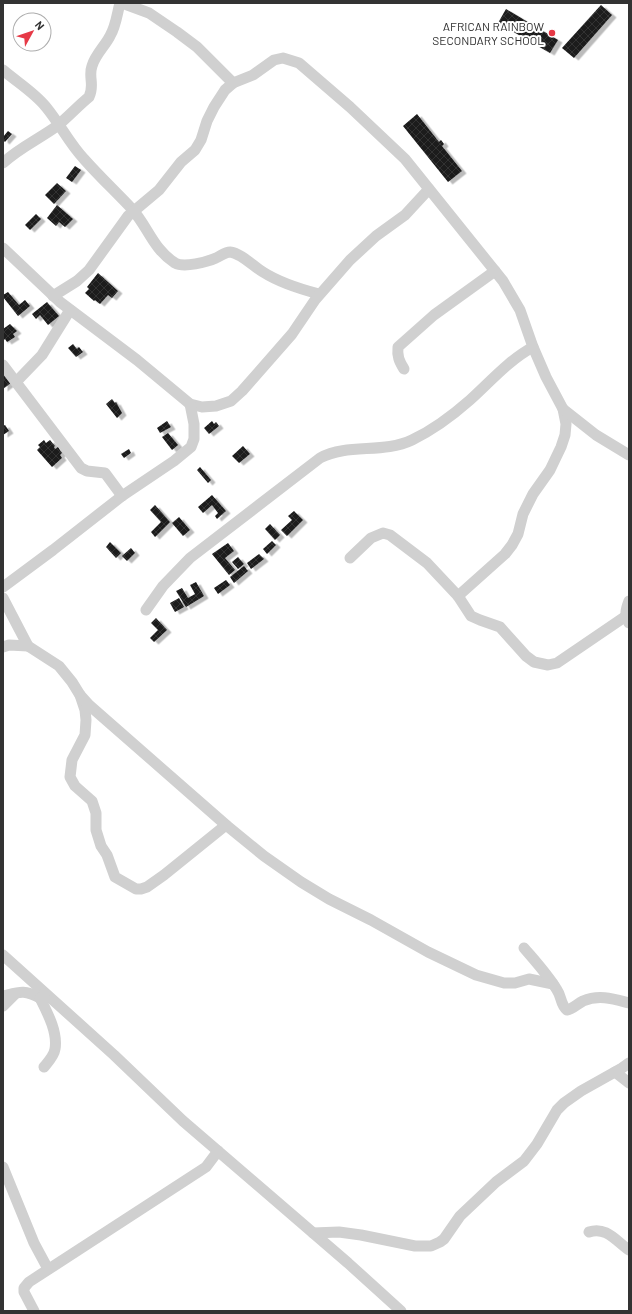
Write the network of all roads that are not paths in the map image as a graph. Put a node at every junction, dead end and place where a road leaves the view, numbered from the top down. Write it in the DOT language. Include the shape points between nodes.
graph roads {
  1 [pos="121,3"];
  2 [pos="3,70"];
  3 [pos="233,83"];
  4 [pos="58,125"];
  5 [pos="3,162"];
  6 [pos="429,189"];
  7 [pos="133,210"];
  8 [pos="3,248"];
  9 [pos="495,271"];
  10 [pos="319,294"];
  11 [pos="53,296"];
  12 [pos="70,310"];
  13 [pos="533,348"];
  14 [pos="3,365"];
  15 [pos="404,369"];
  16 [pos="16,382"];
  17 [pos="190,404"];
  18 [pos="564,409"];
  19 [pos="629,455"];
  20 [pos="122,496"];
  21 [pos="350,558"];
  22 [pos="3,586"];
  23 [pos="458,596"];
  24 [pos="3,598"];
  25 [pos="629,601"];
  26 [pos="146,610"];
  27 [pos="627,620"];
  28 [pos="28,646"];
  29 [pos="3,647"];
  30 [pos="80,696"];
  31 [pos="226,825"];
  32 [pos="524,948"];
  33 [pos="3,955"];
  34 [pos="553,984"];
  35 [pos="16,993"];
  36 [pos="3,996"];
  37 [pos="42,996"];
  38 [pos="629,1003"];
  39 [pos="3,1006"];
  40 [pos="629,1063"];
  41 [pos="44,1067"];
  42 [pos="615,1072"];
  43 [pos="629,1083"];
  44 [pos="218,1151"];
  45 [pos="3,1166"];
  46 [pos="589,1232"];
  47 [pos="313,1233"];
  48 [pos="629,1250"];
  49 [pos="48,1269"];
  50 [pos="34,1311"];
  51 [pos="401,1311"];
  1 -- 3 [label="street" via="149,13 177,32 197,47"];
  1 -- 4 [label="street" via="111,35 92,65 92,90 89,97"];
  2 -- 4 [label="street" via="46,107"];
  3 -- 6 [label="street" via="253,75 274,60 283,58 299,63 387,140"];
  3 -- 7 [label="street" via="214,107 201,140 194,150 159,190"];
  4 -- 5 [label="street"];
  4 -- 7 [label="street" via="84,159"];
  6 -- 9 [label="street"];
  6 -- 10 [label="street" via="404,215 350,260"];
  7 -- 10 [label="street" via="155,245 176,264 197,264 231,252 277,280"];
  7 -- 11 [label="street" via="89,270"];
  8 -- 11 [label="street"];
  9 -- 13 [label="street" via="515,299"];
  9 -- 15 [label="street" via="434,315 398,348 398,360"];
  10 -- 17 [label="street" via="292,334 231,401 216,406 202,407"];
  11 -- 12 [label="street"];
  12 -- 16 [label="street" via="42,355"];
  12 -- 17 [label="street"];
  13 -- 18 [label="street"];
  13 -- 26 [label="street" via="522,354 452,414 412,440 396,447 338,452 320,458 190,558 163,586"];
  14 -- 16 [label="street"];
  16 -- 20 [label="street" via="81,468 105,473"];
  17 -- 20 [label="street" via="194,424 191,447"];
  18 -- 19 [label="street" via="596,435"];
  18 -- 23 [label="street" via="566,424 561,447 523,514 512,546"];
  20 -- 22 [label="street"];
  21 -- 23 [label="street" via="371,538 384,532 427,563"];
  23 -- 27 [label="street" via="472,616 500,627 526,656 534,662 548,665 557,663"];
  24 -- 28 [label="street"];
  25 -- 27 [label="street"];
  28 -- 29 [label="street"];
  28 -- 30 [label="street" via="59,666"];
  30 -- 31 [label="street"];
  30 -- 31 [label="street" via="85,710 85,735 72,760 70,777 75,786 92,801 96,813 96,830 115,877 136,889 147,887"];
  31 -- 34 [label="street" via="301,882 428,952 497,981 510,984 529,980"];
  32 -- 34 [label="street"];
  33 -- 37 [label="street"];
  34 -- 38 [label="street" via="567,1010 582,1001 606,997"];
  35 -- 36 [label="street"];
  35 -- 37 [label="street"];
  35 -- 39 [label="street"];
  37 -- 41 [label="street" via="56,1041 54,1053"];
  37 -- 44 [label="street" via="114,1056"];
  40 -- 42 [label="street"];
  42 -- 43 [label="street"];
  42 -- 47 [label="street" via="564,1103 524,1161 496,1182 460,1216 440,1242 431,1246 415,1246 339,1232"];
  44 -- 47 [label="street"];
  44 -- 49 [label="street" via="206,1167"];
  45 -- 49 [label="street" via="34,1243"];
  46 -- 48 [label="street" via="604,1231"];
  47 -- 51 [label="street"];
  49 -- 50 [label="street" via="24,1288"];
}
